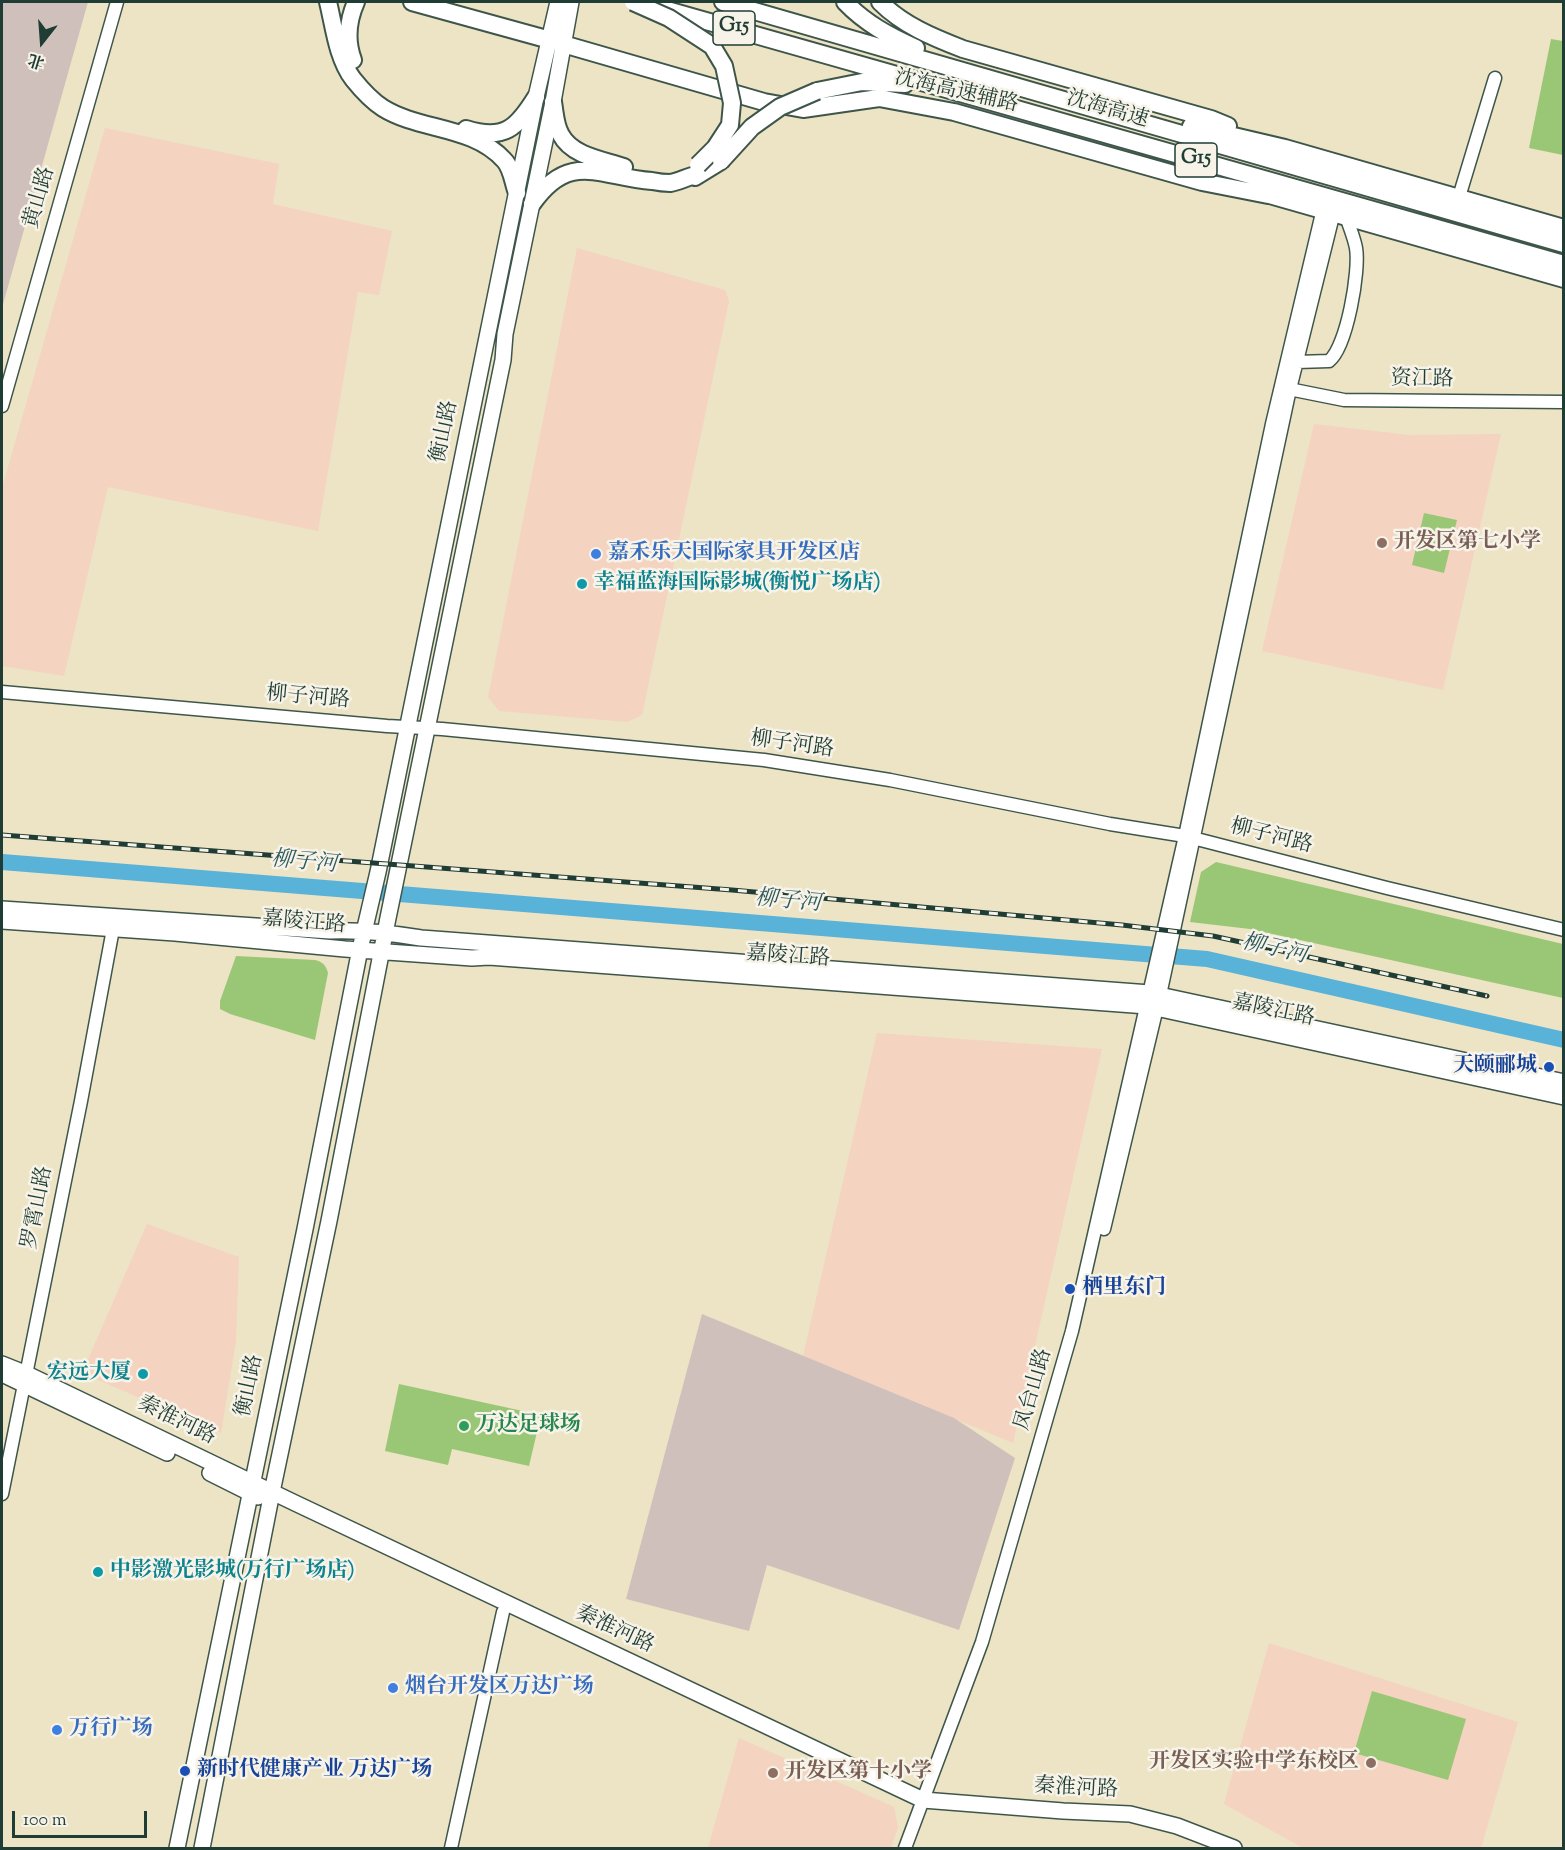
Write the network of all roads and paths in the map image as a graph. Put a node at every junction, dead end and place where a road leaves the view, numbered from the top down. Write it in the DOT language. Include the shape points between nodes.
graph roads {
  1 [pos="117,2"];
  2 [pos="327,2"];
  3 [pos="356,2"];
  4 [pos="412,2"];
  5 [pos="558,2"];
  6 [pos="571,2"];
  7 [pos="633,2"];
  8 [pos="638,2"];
  9 [pos="723,2"];
  10 [pos="845,2"];
  11 [pos="880,2"];
  12 [pos="556,42"];
  13 [pos="346,54"];
  14 [pos="1495,78"];
  15 [pos="994,79"];
  16 [pos="1059,98"];
  17 [pos="544,100"];
  18 [pos="987,100"];
  19 [pos="1052,119"];
  20 [pos="1285,148"];
  21 [pos="517,194"];
  22 [pos="1268,195"];
  23 [pos="1459,197"];
  24 [pos="532,204"];
  25 [pos="1334,212"];
  26 [pos="1563,228"];
  27 [pos="1563,244"];
  28 [pos="1563,264"];
  29 [pos="1563,279"];
  30 [pos="1297,362"];
  31 [pos="1286,388"];
  32 [pos="1563,402"];
  33 [pos="2,406"];
  34 [pos="2,692"];
  35 [pos="406,727"];
  36 [pos="426,728"];
  37 [pos="1189,837"];
  38 [pos="2,909"];
  39 [pos="2,921"];
  40 [pos="366,925"];
  41 [pos="113,929"];
  42 [pos="1563,930"];
  43 [pos="385,933"];
  44 [pos="360,949"];
  45 [pos="382,951"];
  46 [pos="1155,994"];
  47 [pos="1563,1082"];
  48 [pos="1563,1097"];
  49 [pos="2,1364"];
  50 [pos="2,1374"];
  51 [pos="25,1379"];
  52 [pos="252,1488"];
  53 [pos="2,1494"];
  54 [pos="272,1497"];
  55 [pos="503,1612"];
  56 [pos="925,1805"];
  57 [pos="177,1848"];
  58 [pos="201,1848"];
  59 [pos="451,1848"];
  60 [pos="905,1848"];
  61 [pos="914,1848"];
  62 [pos="1216,1848"];
  63 [pos="1234,1848"];
  1 -- 33 [label="street, 黄山路"];
  2 -- 13 [label="highway"];
  3 -- 13 [label="highway" via="350,15"];
  4 -- 12 [label="highway, 沈海高速辅路"];
  5 -- 12 [label="main road, 衡山路"];
  6 -- 12 [label="main road"];
  7 -- 17 [label="highway, bridge" via="669,18 712,46 724,66 732,103 730,125 715,148 698,165 674,172 628,168 573,148 561,136"];
  8 -- 18 [label="highway, 沈海高速 / G15, bridge"];
  9 -- 15 [label="highway, 沈海高速 / G15"];
  10 -- 15 [label="highway" via="861,18 896,39"];
  11 -- 20 [label="highway, 沈海高速辅路" via="895,16 938,40 1211,119"];
  12 -- 17 [label="main road, 衡山路"];
  12 -- 22 [label="highway, 沈海高速辅路" via="764,102 802,109 879,98 954,111 1202,182"];
  13 -- 17 [label="highway" via="370,89 393,106 476,132 512,128"];
  13 -- 21 [label="highway" via="352,78 383,108 404,118 466,135 505,160"];
  14 -- 23 [label="street"];
  15 -- 16 [label="highway, 沈海高速 / G15"];
  16 -- 20 [label="highway"];
  16 -- 27 [label="highway, 沈海高速 / G15"];
  17 -- 21 [label="main road, 衡山路"];
  17 -- 24 [label="main road, 衡山路"];
  18 -- 19 [label="highway, 沈海高速 / G15"];
  18 -- 24 [label="highway, bridge" via="938,88 893,83 862,82 817,91 780,107 752,127 721,161 695,177 671,183 576,171 548,184"];
  19 -- 22 [label="highway" via="1167,163"];
  19 -- 28 [label="highway, 沈海高速 / G15"];
  20 -- 23 [label="highway"];
  21 -- 35 [label="main road, 衡山路"];
  22 -- 25 [label="highway"];
  23 -- 26 [label="highway"];
  24 -- 36 [label="main road, 衡山路"];
  25 -- 29 [label="highway"];
  25 -- 30 [label="street"];
  25 -- 30 [label="street" via="1356,249 1355,292 1333,358"];
  25 -- 31 [label="street"];
  30 -- 31 [label="street"];
  31 -- 32 [label="street, 资江路" via="1344,400"];
  31 -- 37 [label="street, 凤台山路"];
  34 -- 35 [label="street, 柳子河路"];
  35 -- 36 [label="street, 柳子河路"];
  35 -- 40 [label="main road, 衡山路"];
  36 -- 37 [label="street, 柳子河路" via="764,760"];
  36 -- 43 [label="main road, 衡山路"];
  37 -- 42 [label="street, 柳子河路"];
  37 -- 46 [label="street, 凤台山路"];
  38 -- 40 [label="main road, 嘉陵江路"];
  39 -- 41 [label="main road, 嘉陵江路"];
  40 -- 43 [label="main road, 嘉陵江路"];
  40 -- 44 [label="main road, 衡山路"];
  41 -- 44 [label="main road, 嘉陵江路"];
  41 -- 51 [label="street, 罗霄山路"];
  43 -- 45 [label="main road, 衡山路"];
  43 -- 46 [label="main road, 嘉陵江路"];
  44 -- 45 [label="main road, 嘉陵江路"];
  44 -- 52 [label="main road, 衡山路"];
  45 -- 46 [label="main road, 嘉陵江路"];
  45 -- 54 [label="main road, 衡山路"];
  46 -- 47 [label="main road, 嘉陵江路"];
  46 -- 48 [label="main road, 嘉陵江路"];
  46 -- 56 [label="street, 凤台山路" via="1072,1331 982,1642"];
  49 -- 51 [label="main road, 秦淮河路"];
  50 -- 51 [label="main road, 秦淮河路"];
  51 -- 52 [label="main road, 秦淮河路"];
  51 -- 53 [label="street, 罗霄山路"];
  52 -- 54 [label="main road, 秦淮河路"];
  52 -- 57 [label="main road, 衡山路"];
  54 -- 55 [label="main road, 秦淮河路"];
  54 -- 56 [label="main road, 秦淮河路"];
  54 -- 58 [label="main road, 衡山路"];
  55 -- 56 [label="main road, 秦淮河路"];
  55 -- 59 [label="street"];
  56 -- 60 [label="street, 凤台山路"];
  56 -- 61 [label="street, 凤台山路"];
  56 -- 62 [label="main road, 秦淮河路" via="1132,1823"];
  56 -- 63 [label="main road, 秦淮河路" via="1130,1814 1177,1826"];
}
